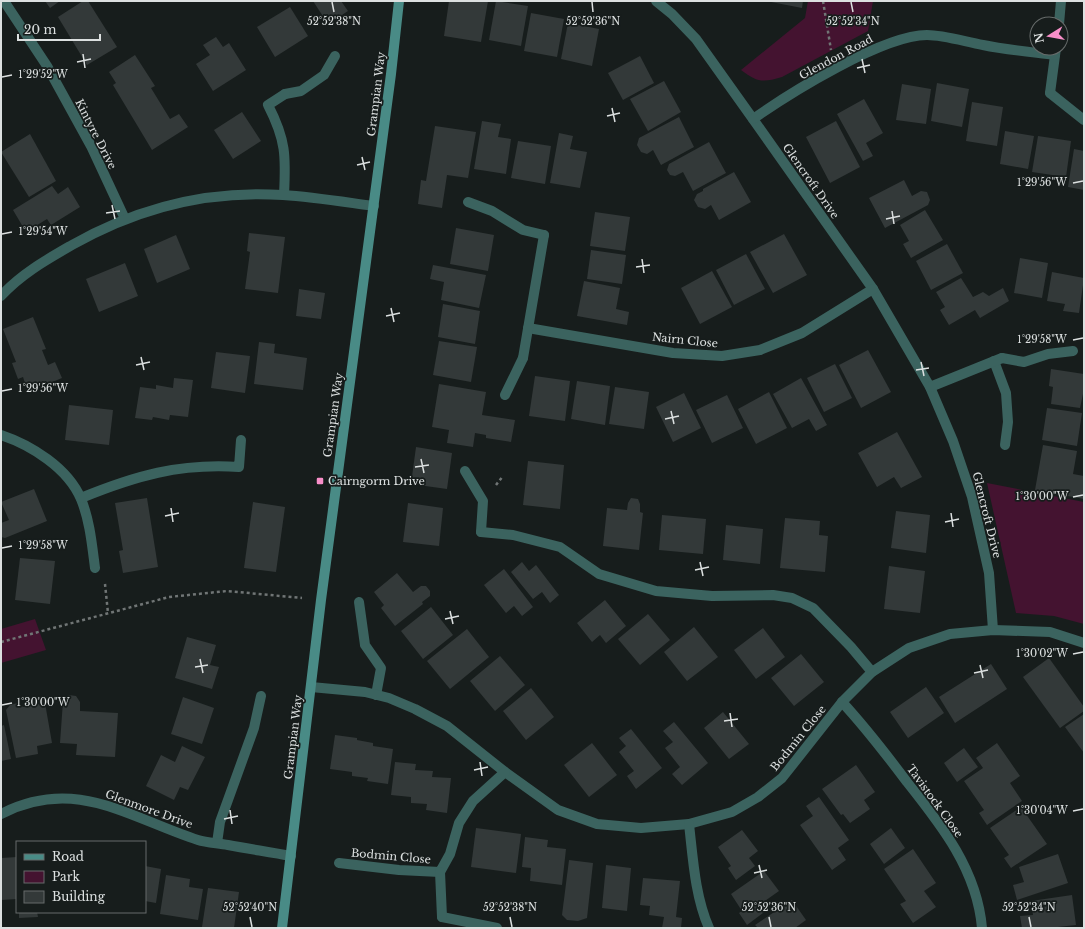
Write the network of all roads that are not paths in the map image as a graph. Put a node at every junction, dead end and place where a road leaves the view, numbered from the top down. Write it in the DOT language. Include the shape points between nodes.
graph roads {
  1 [pos="4,1"];
  2 [pos="399,1"];
  3 [pos="656,1"];
  4 [pos="1062,1"];
  5 [pos="1060,16"];
  6 [pos="1029,49"];
  7 [pos="335,56"];
  8 [pos="1055,56"];
  9 [pos="753,119"];
  10 [pos="1084,120"];
  11 [pos="284,195"];
  12 [pos="468,202"];
  13 [pos="374,206"];
  14 [pos="125,219"];
  15 [pos="873,289"];
  16 [pos="1,296"];
  17 [pos="528,328"];
  18 [pos="1073,351"];
  19 [pos="998,359"];
  20 [pos="930,387"];
  21 [pos="505,395"];
  22 [pos="1,435"];
  23 [pos="241,440"];
  24 [pos="1005,445"];
  25 [pos="465,471"];
  26 [pos="80,498"];
  27 [pos="94,568"];
  28 [pos="359,602"];
  29 [pos="992,630"];
  30 [pos="1084,643"];
  31 [pos="872,672"];
  32 [pos="311,687"];
  33 [pos="376,695"];
  34 [pos="261,696"];
  35 [pos="842,702"];
  36 [pos="505,772"];
  37 [pos="1,814"];
  38 [pos="689,824"];
  39 [pos="217,843"];
  40 [pos="291,856"];
  41 [pos="339,863"];
  42 [pos="440,872"];
  43 [pos="282,928"];
  44 [pos="497,928"];
  45 [pos="709,928"];
  46 [pos="982,928"];
  1 -- 14 [label="street, Kintyre Drive" via="46,66 87,140"];
  2 -- 13 [label="street, Grampian Way"];
  3 -- 9 [label="street, Glencroft Drive" via="696,39"];
  4 -- 5 [label="street"];
  6 -- 9 [label="street, Glendon Road" via="988,46 926,35 902,40 881,46 839,67"];
  7 -- 11 [label="street" via="324,76 301,91 285,94 268,105 284,143"];
  8 -- 10 [label="street, Glendon Road" via="1050,93"];
  9 -- 15 [label="street, Glencroft Drive"];
  11 -- 13 [label="street"];
  11 -- 14 [label="street" via="197,198"];
  12 -- 17 [label="street" via="523,230 544,235"];
  13 -- 32 [label="street, Grampian Way"];
  14 -- 16 [label="street" via="84,238 50,258 25,274"];
  15 -- 17 [label="street, Nairn Close" via="802,333 760,350 722,356 673,353"];
  15 -- 20 [label="street, Glencroft Drive"];
  17 -- 21 [label="street" via="523,358"];
  18 -- 19 [label="street" via="1048,354 1024,362"];
  19 -- 20 [label="street"];
  19 -- 24 [label="street" via="1006,393 1008,422"];
  20 -- 29 [label="street, Glencroft Drive" via="953,441 972,497 989,573"];
  22 -- 26 [label="street" via="33,450 53,465 71,482"];
  23 -- 26 [label="street" via="239,467 210,465 178,468 145,475"];
  25 -- 31 [label="street" via="483,501 481,532 513,535 560,547 599,574 656,591 712,596 773,595 792,598 813,608"];
  26 -- 27 [label="street" via="91,534"];
  28 -- 33 [label="street" via="365,645 381,668"];
  29 -- 30 [label="street, Bodmin Close" via="1050,632"];
  29 -- 31 [label="street, Bodmin Close" via="950,634 930,640 910,648"];
  31 -- 35 [label="street, Bodmin Close"];
  32 -- 33 [label="street, Bodmin Close"];
  32 -- 40 [label="street, Grampian Way"];
  33 -- 36 [label="street, Bodmin Close" via="415,709 447,726"];
  34 -- 39 [label="street" via="254,728 220,822"];
  35 -- 38 [label="street, Bodmin Close" via="782,778 758,797 732,812"];
  35 -- 46 [label="street, Tavistock Close" via="946,833 964,862 975,892"];
  36 -- 38 [label="street, Bodmin Close" via="558,810 597,824 641,828"];
  36 -- 42 [label="street, Bodmin Close" via="474,801 459,823 450,854"];
  37 -- 39 [label="street, Glenmore Drive" via="31,802 54,798 78,798 146,818 199,840"];
  38 -- 45 [label="street" via="695,875"];
  39 -- 40 [label="street, Glenmore Drive"];
  40 -- 43 [label="street, Grampian Way"];
  41 -- 42 [label="street, Bodmin Close"];
  42 -- 44 [label="street, Bodmin Close" via="442,917"];
}
